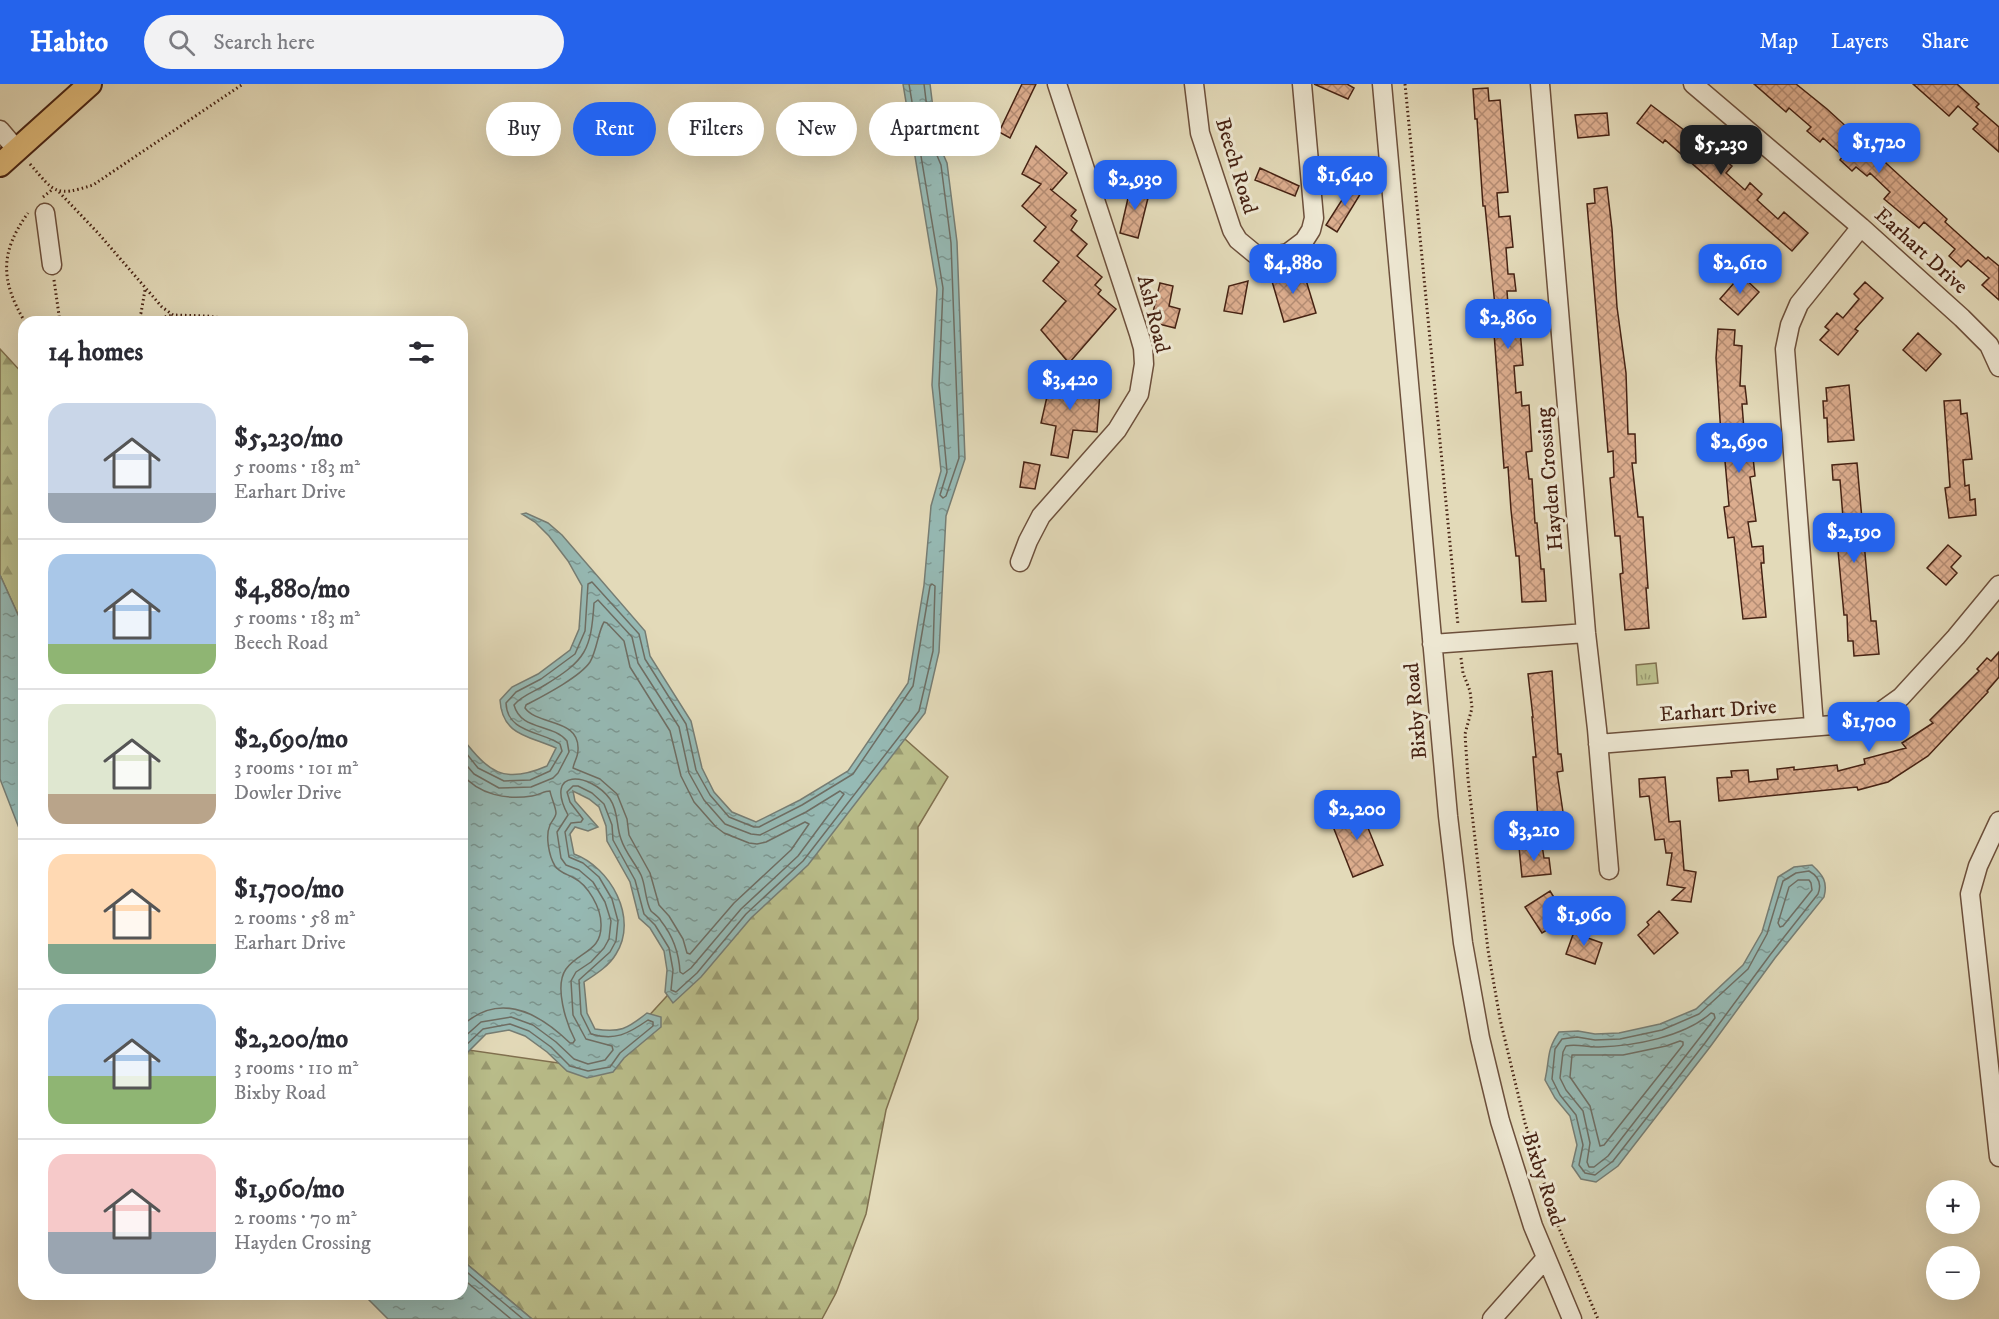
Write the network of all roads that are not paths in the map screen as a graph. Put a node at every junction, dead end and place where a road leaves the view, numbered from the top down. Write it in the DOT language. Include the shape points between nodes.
graph roads {
  1 [pos="90,84"];
  2 [pos="1057,84"];
  3 [pos="1194,84"];
  4 [pos="1302,84"];
  5 [pos="1382,84"];
  6 [pos="1540,84"];
  7 [pos="1693,84"];
  8 [pos="0,130"];
  9 [pos="17,150"];
  10 [pos="0,165"];
  11 [pos="39,208"];
  12 [pos="1861,227"];
  13 [pos="52,265"];
  14 [pos="1999,367"];
  15 [pos="1020,562"];
  16 [pos="1999,585"];
  17 [pos="1586,633"];
  18 [pos="1432,644"];
  19 [pos="1814,726"];
  20 [pos="1598,744"];
  21 [pos="1999,821"];
  22 [pos="1609,870"];
  23 [pos="1999,1157"];
  24 [pos="1546,1258"];
  25 [pos="1492,1319"];
  26 [pos="1572,1319"];
  1 -- 9 [label="main road"];
  2 -- 15 [label="street, Ash Road" via="1139,334 1143,378 1139,394 1117,430 1041,516"];
  3 -- 4 [label="street, Beech Road" via="1200,133 1232,231 1246,248 1267,257 1288,254 1296,248 1311,230 1314,218"];
  5 -- 18 [label="street, Bixby Road"];
  6 -- 17 [label="street, Hayden Crossing"];
  7 -- 12 [label="street, Earhart Drive"];
  8 -- 9 [label="street"];
  9 -- 10 [label="main road"];
  11 -- 13 [label="street"];
  12 -- 14 [label="street, Earhart Drive" via="1989,345"];
  12 -- 19 [label="street" via="1798,304 1785,349"];
  16 -- 19 [label="street, Earhart Drive" via="1887,708 1873,717"];
  17 -- 18 [label="street"];
  17 -- 20 [label="street, Hayden Crossing"];
  18 -- 24 [label="street, Bixby Road" via="1454,874 1474,1010 1500,1121"];
  19 -- 20 [label="street, Earhart Drive"];
  20 -- 22 [label="street, Hayden Crossing"];
  21 -- 23 [label="street" via="1970,894"];
  24 -- 25 [label="street"];
  24 -- 26 [label="street, Bixby Road"];
}
